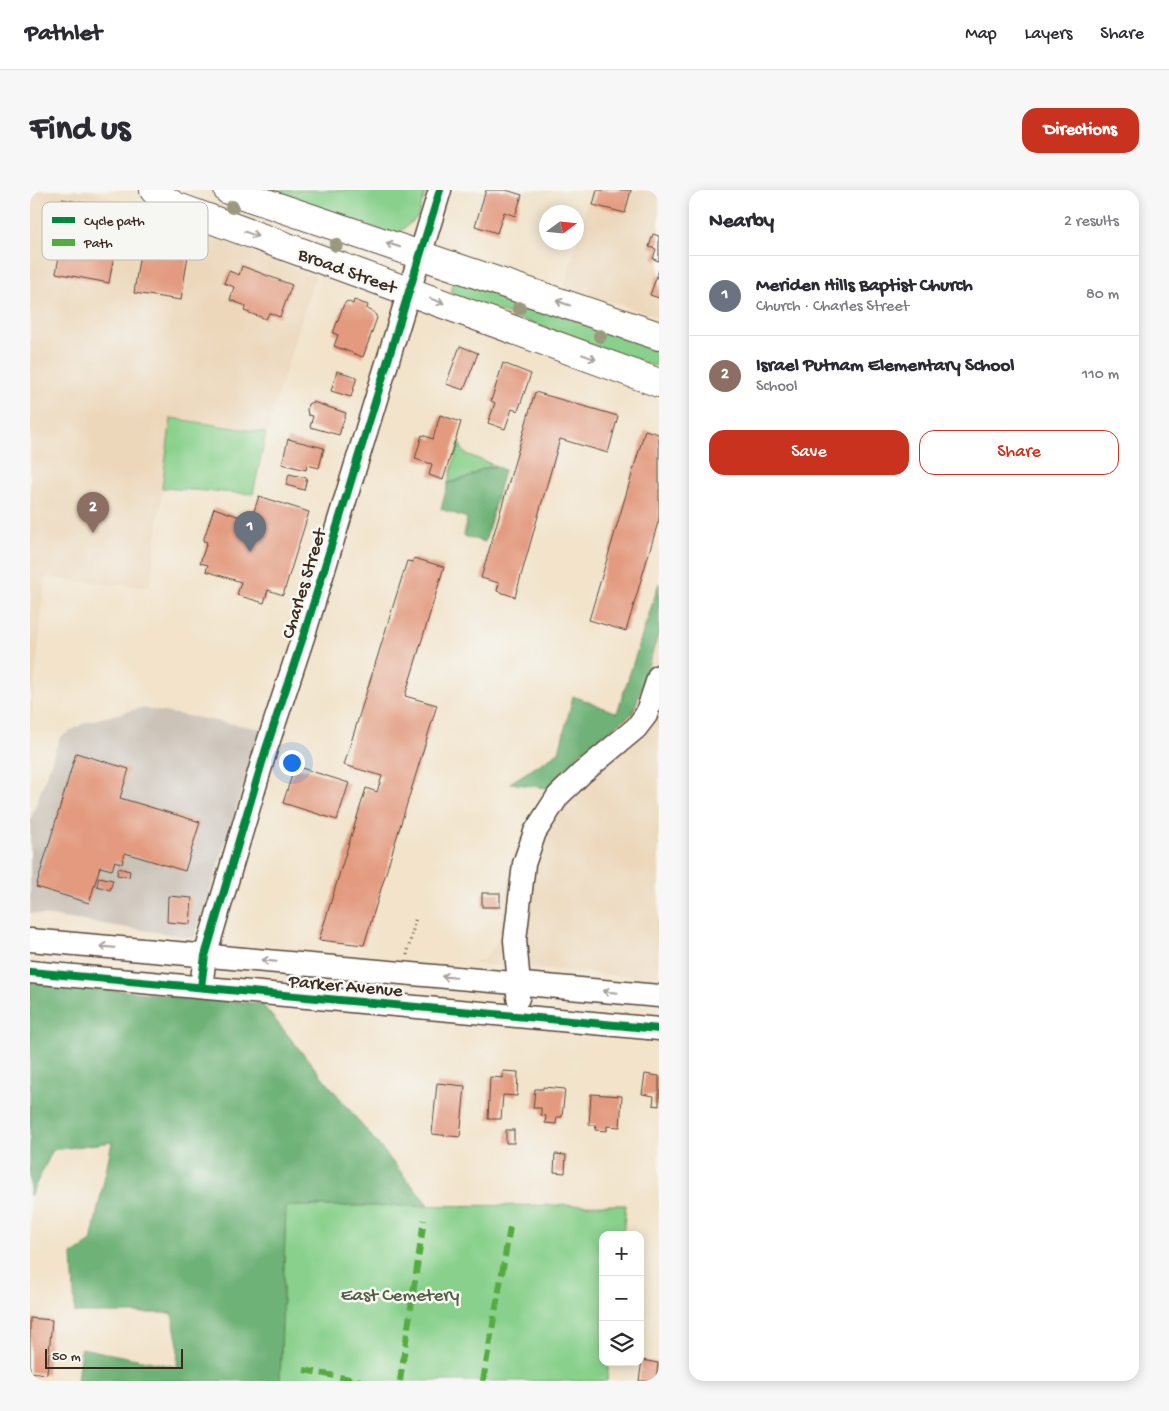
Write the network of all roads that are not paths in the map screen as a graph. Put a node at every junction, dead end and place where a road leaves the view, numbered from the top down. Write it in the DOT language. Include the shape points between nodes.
graph roads {
  1 [pos="154,190"];
  2 [pos="228,190"];
  3 [pos="440,190"];
  4 [pos="169,202"];
  5 [pos="208,218"];
  6 [pos="420,254"];
  7 [pos="409,291"];
  8 [pos="659,336"];
  9 [pos="659,383"];
  10 [pos="659,676"];
  11 [pos="30,940"];
  12 [pos="205,956"];
  13 [pos="30,972"];
  14 [pos="519,984"];
  15 [pos="201,987"];
  16 [pos="659,996"];
  17 [pos="516,1016"];
  18 [pos="659,1029"];
  1 -- 4 [label="main road, Broad Street, one-way"];
  6 -- 2 [label="main road, Broad Street, one-way"];
  3 -- 6 [label="street, Charles Street"];
  5 -- 7 [label="main road, Broad Street, one-way"];
  6 -- 7 [label="street, Charles Street"];
  8 -- 6 [label="main road, Broad Street, one-way"];
  7 -- 9 [label="main road, Broad Street, one-way"];
  7 -- 12 [label="street, Charles Street"];
  10 -- 14 [label="street" via="646,715 636,728 558,796 535,832 524,864 515,940"];
  12 -- 11 [label="street, Parker Avenue, one-way"];
  14 -- 12 [label="street, Parker Avenue, one-way"];
  12 -- 15 [label="street, Charles Street"];
  13 -- 15 [label="street, Parker Avenue"];
  16 -- 14 [label="street, Parker Avenue, one-way"];
  14 -- 17 [label="street"];
  15 -- 17 [label="street, Parker Avenue"];
  17 -- 18 [label="street, Parker Avenue"];
}
